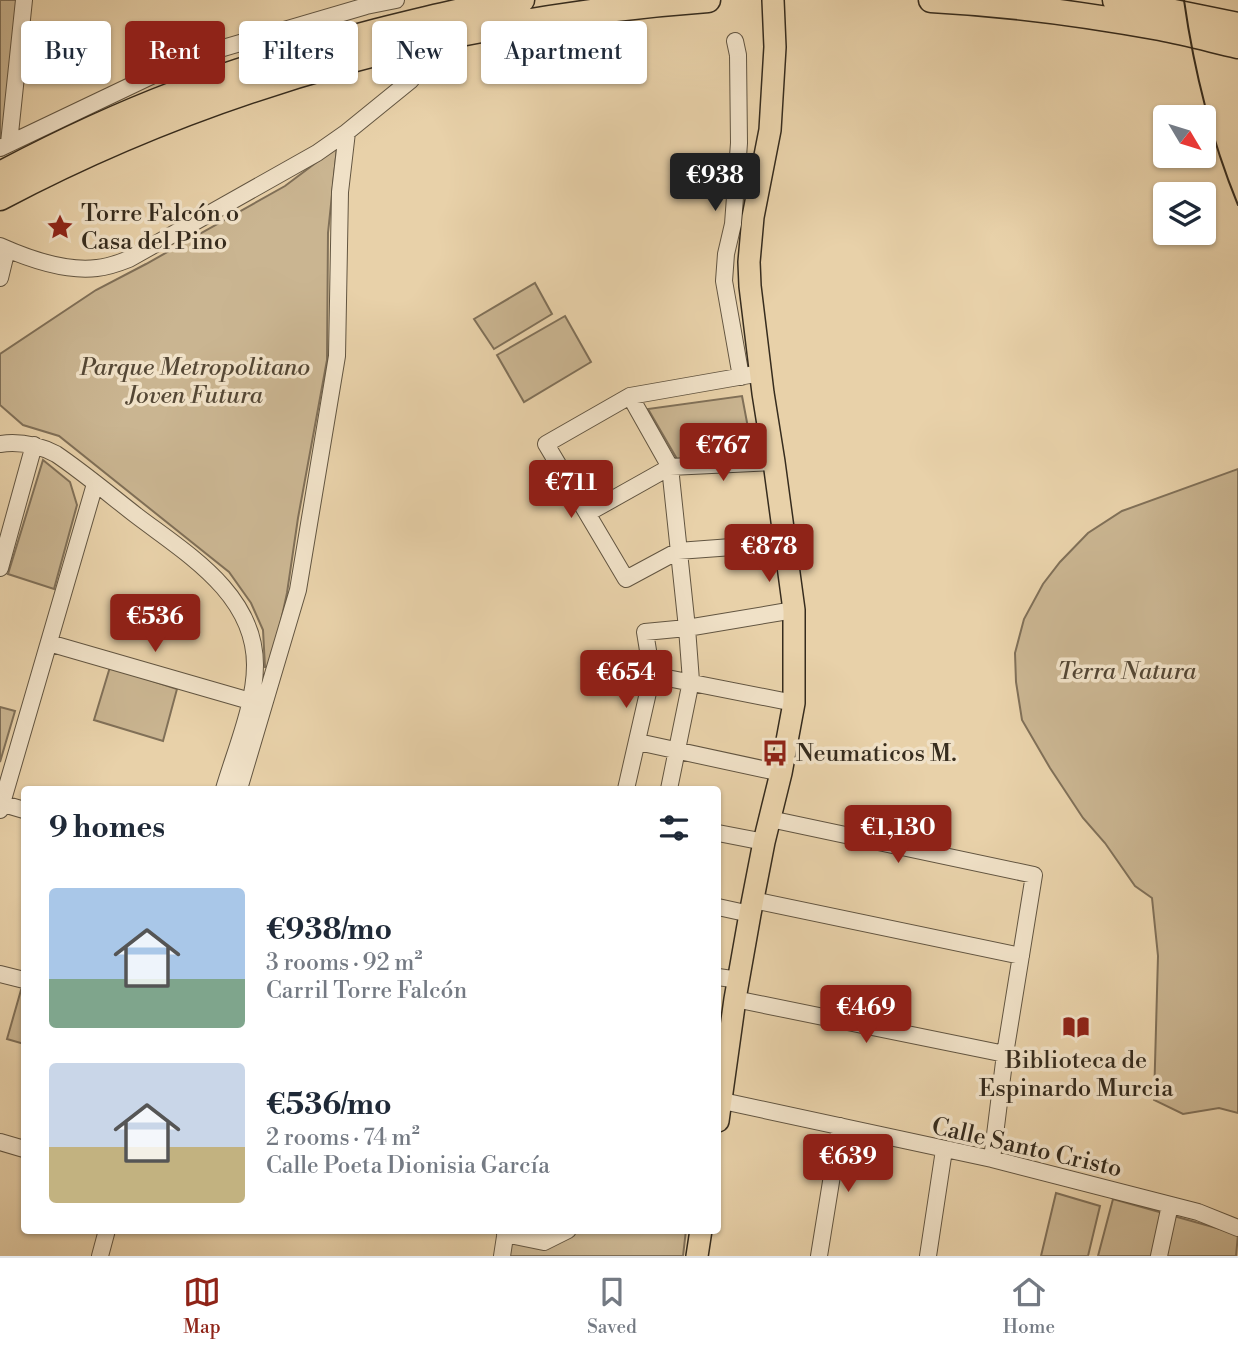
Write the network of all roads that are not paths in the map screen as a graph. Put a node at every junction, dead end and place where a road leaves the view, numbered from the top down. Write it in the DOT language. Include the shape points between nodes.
graph roads {
  1 [pos="24,0"];
  2 [pos="396,0"];
  3 [pos="522,0"];
  4 [pos="708,0"];
  5 [pos="773,0"];
  6 [pos="930,0"];
  7 [pos="1115,0"];
  8 [pos="1238,25"];
  9 [pos="735,41"];
  10 [pos="1238,46"];
  11 [pos="406,84"];
  12 [pos="347,132"];
  13 [pos="5,145"];
  14 [pos="0,174"];
  15 [pos="0,198"];
  16 [pos="4,248"];
  17 [pos="0,278"];
  18 [pos="751,375"];
  19 [pos="630,396"];
  20 [pos="0,444"];
  21 [pos="34,445"];
  22 [pos="774,462"];
  23 [pos="670,467"];
  24 [pos="95,484"];
  25 [pos="588,513"];
  26 [pos="786,544"];
  27 [pos="678,551"];
  28 [pos="0,568"];
  29 [pos="794,610"];
  30 [pos="687,628"];
  31 [pos="49,643"];
  32 [pos="652,675"];
  33 [pos="691,681"];
  34 [pos="250,701"];
  35 [pos="794,703"];
  36 [pos="638,742"];
  37 [pos="676,750"];
  38 [pos="781,773"];
  39 [pos="225,786"];
  40 [pos="240,786"];
  41 [pos="627,786"];
  42 [pos="669,786"];
  43 [pos="1,805"];
  44 [pos="21,809"];
  45 [pos="770,819"];
  46 [pos="721,834"];
  47 [pos="764,842"];
  48 [pos="721,907"];
  49 [pos="752,907"];
  50 [pos="1021,956"];
  51 [pos="0,974"];
  52 [pos="21,980"];
  53 [pos="731,985"];
  54 [pos="722,1049"];
  55 [pos="1005,1054"];
  56 [pos="721,1108"];
  57 [pos="840,1126"];
  58 [pos="0,1142"];
  59 [pos="21,1148"];
  60 [pos="944,1150"];
  61 [pos="992,1159"];
  62 [pos="1170,1205"];
  63 [pos="1238,1228"];
  64 [pos="106,1234"];
  65 [pos="505,1234"];
  66 [pos="513,1234"];
  67 [pos="560,1234"];
  68 [pos="700,1234"];
  69 [pos="100,1256"];
  70 [pos="502,1256"];
  71 [pos="697,1256"];
  72 [pos="819,1256"];
  73 [pos="928,1256"];
  74 [pos="1159,1256"];
  1 -- 13 [label="street"];
  2 -- 13 [label="street" via="189,58"];
  3 -- 14 [label="highway" via="422,19 260,64 172,95"];
  4 -- 15 [label="highway" via="490,27 338,63 198,109 80,158"];
  5 -- 18 [label="main road" via="770,130 749,262"];
  6 -- 10 [label="highway" via="1085,16"];
  7 -- 8 [label="highway"];
  9 -- 18 [label="street" via="739,143 724,281"];
  11 -- 12 [label="street"];
  12 -- 16 [label="street" via="158,244 112,265 89,269 63,266"];
  12 -- 40 [label="street" via="340,192 337,356 298,590"];
  16 -- 17 [label="street"];
  18 -- 19 [label="street"];
  18 -- 22 [label="main road"];
  19 -- 23 [label="street"];
  19 -- 25 [label="street" via="547,444"];
  20 -- 21 [label="street"];
  21 -- 24 [label="street" via="56,454"];
  21 -- 28 [label="street"];
  22 -- 23 [label="street"];
  22 -- 26 [label="main road"];
  23 -- 25 [label="street"];
  23 -- 27 [label="street"];
  24 -- 31 [label="street"];
  24 -- 34 [label="street" via="205,568 231,597 253,646"];
  25 -- 27 [label="street" via="626,579"];
  26 -- 27 [label="street"];
  26 -- 29 [label="main road"];
  27 -- 30 [label="street"];
  29 -- 30 [label="street"];
  29 -- 35 [label="main road"];
  30 -- 32 [label="street" via="645,632"];
  30 -- 33 [label="street"];
  31 -- 34 [label="street"];
  31 -- 43 [label="street"];
  32 -- 33 [label="street"];
  32 -- 36 [label="street"];
  33 -- 35 [label="street"];
  33 -- 37 [label="street"];
  34 -- 39 [label="street"];
  35 -- 38 [label="main road"];
  36 -- 37 [label="street"];
  36 -- 41 [label="street"];
  37 -- 38 [label="street"];
  37 -- 42 [label="street"];
  38 -- 45 [label="main road"];
  43 -- 44 [label="street"];
  45 -- 47 [label="main road"];
  45 -- 50 [label="street" via="1034,875"];
  46 -- 47 [label="street"];
  47 -- 49 [label="main road"];
  48 -- 49 [label="street"];
  49 -- 50 [label="street"];
  49 -- 53 [label="main road"];
  50 -- 55 [label="street"];
  51 -- 52 [label="street"];
  53 -- 54 [label="main road"];
  53 -- 55 [label="street"];
  55 -- 61 [label="street"];
  56 -- 57 [label="street, Calle Santo Cristo"];
  57 -- 60 [label="street, Calle Santo Cristo"];
  57 -- 72 [label="street"];
  58 -- 59 [label="street"];
  60 -- 61 [label="street, Calle Santo Cristo"];
  60 -- 73 [label="street"];
  61 -- 62 [label="street, Calle Santo Cristo"];
  62 -- 63 [label="street, Calle Santo Cristo"];
  62 -- 74 [label="street"];
  64 -- 69 [label="street"];
  65 -- 70 [label="street"];
  66 -- 67 [label="street" via="544,1242"];
  68 -- 71 [label="main road"];
}
